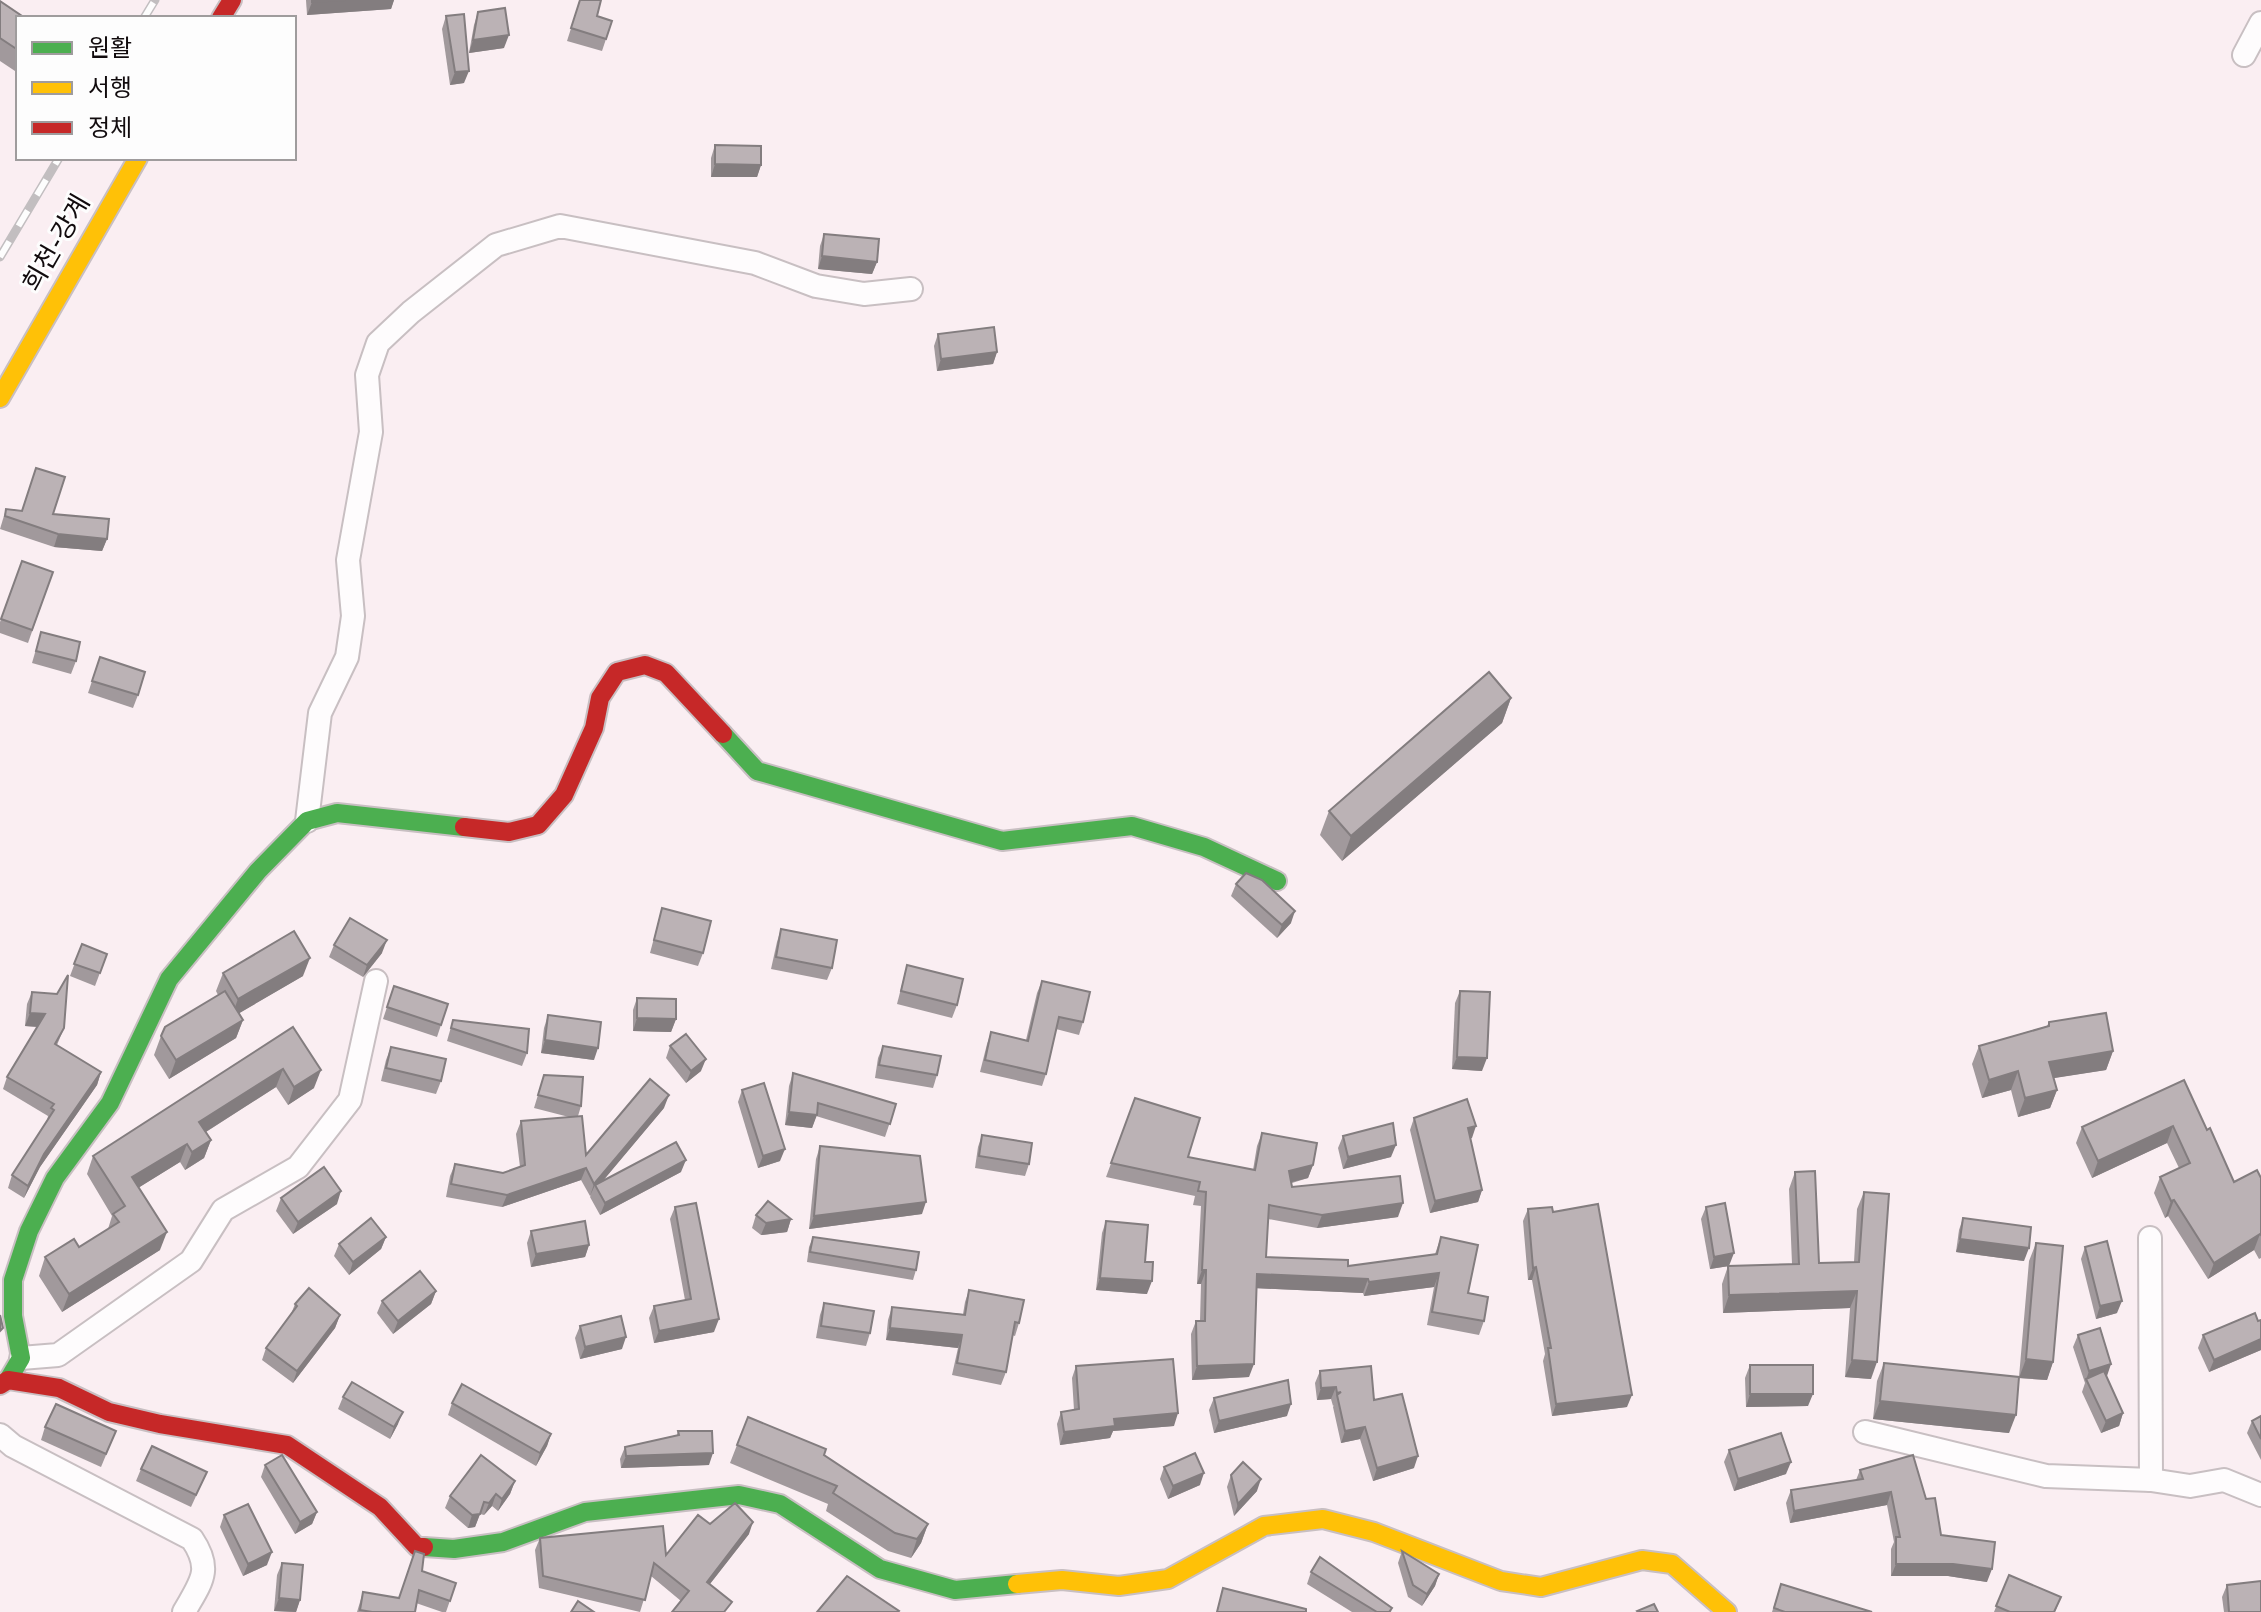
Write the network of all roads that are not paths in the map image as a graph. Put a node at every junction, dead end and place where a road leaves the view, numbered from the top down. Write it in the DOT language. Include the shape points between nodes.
graph roads {
  1 [pos="2261,23"];
  2 [pos="2244,55"];
  3 [pos="137,160"];
  4 [pos="911,289"];
  5 [pos="0,398"];
  6 [pos="307,821"];
  7 [pos="1277,881"];
  8 [pos="376,981"];
  9 [pos="2150,1238"];
  10 [pos="21,1358"];
  11 [pos="4,1382"];
  12 [pos="1865,1432"];
  13 [pos="0,1435"];
  14 [pos="2151,1480"];
  15 [pos="2261,1495"];
  16 [pos="184,1612"];
  17 [pos="1727,1612"];
  1 -- 2 [label="street"];
  3 -- 5 [label="street, 희천-강계"];
  4 -- 6 [label="street" via="864,294 816,286 755,263 560,226 496,245 450,278 378,343 367,375 371,432 348,560 353,616 347,657 320,713"];
  6 -- 7 [label="street" via="337,813 509,832 538,825 564,795 594,728 600,698 617,672 645,665 666,673 757,771 791,783 879,803 1002,841 1132,826 1204,847"];
  6 -- 10 [label="street" via="258,871 169,979 110,1103 55,1178 13,1280"];
  8 -- 10 [label="street" via="350,1100 298,1167 223,1210 191,1261 70,1347 58,1355"];
  9 -- 14 [label="street"];
  10 -- 11 [label="street"];
  11 -- 17 [label="street" via="59,1388 109,1412 160,1424 287,1445 380,1507 417,1547 454,1549 503,1542 585,1512 739,1495 780,1504 880,1569 955,1590 1062,1580 1119,1586 1168,1579 1264,1526 1323,1519 1374,1532 1501,1581 1541,1587 1642,1560 1672,1564"];
  12 -- 14 [label="street" via="2046,1476"];
  13 -- 16 [label="street" via="192,1539 204,1558 203,1578"];
  14 -- 15 [label="street" via="2190,1486 2224,1480"];
}
